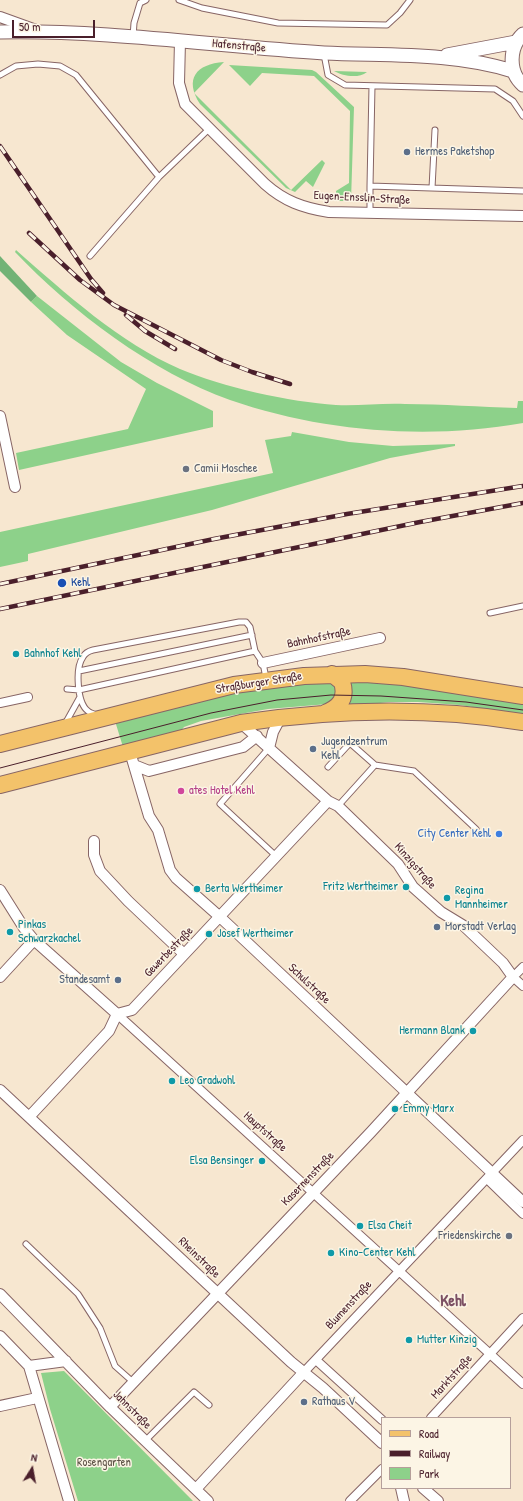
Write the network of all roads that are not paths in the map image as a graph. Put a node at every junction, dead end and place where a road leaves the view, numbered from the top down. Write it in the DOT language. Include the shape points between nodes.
graph roads {
  1 [pos="146,0"];
  2 [pos="179,0"];
  3 [pos="410,0"];
  4 [pos="0,17"];
  5 [pos="0,32"];
  6 [pos="42,32"];
  7 [pos="133,38"];
  8 [pos="521,40"];
  9 [pos="180,41"];
  10 [pos="323,53"];
  11 [pos="436,57"];
  12 [pos="513,71"];
  13 [pos="0,75"];
  14 [pos="523,85"];
  15 [pos="372,86"];
  16 [pos="523,116"];
  17 [pos="210,129"];
  18 [pos="435,130"];
  19 [pos="159,178"];
  20 [pos="370,186"];
  21 [pos="432,188"];
  22 [pos="523,191"];
  23 [pos="370,212"];
  24 [pos="523,216"];
  25 [pos="90,256"];
  26 [pos="0,416"];
  27 [pos="15,487"];
  28 [pos="523,606"];
  29 [pos="490,613"];
  30 [pos="252,635"];
  31 [pos="380,638"];
  32 [pos="256,651"];
  33 [pos="263,663"];
  34 [pos="79,671"];
  35 [pos="332,674"];
  36 [pos="266,679"];
  37 [pos="67,689"];
  38 [pos="79,690"];
  39 [pos="523,696"];
  40 [pos="28,697"];
  41 [pos="80,697"];
  42 [pos="0,703"];
  43 [pos="323,714"];
  44 [pos="105,717"];
  45 [pos="281,717"];
  46 [pos="523,722"];
  47 [pos="241,723"];
  48 [pos="63,728"];
  49 [pos="256,736"];
  50 [pos="0,744"];
  51 [pos="269,748"];
  52 [pos="132,759"];
  53 [pos="375,765"];
  54 [pos="328,767"];
  55 [pos="0,785"];
  56 [pos="328,801"];
  57 [pos="338,806"];
  58 [pos="476,829"];
  59 [pos="94,841"];
  60 [pos="276,856"];
  61 [pos="0,890"];
  62 [pos="220,917"];
  63 [pos="34,940"];
  64 [pos="184,954"];
  65 [pos="523,967"];
  66 [pos="0,977"];
  67 [pos="513,977"];
  68 [pos="523,986"];
  69 [pos="117,1014"];
  70 [pos="0,1090"];
  71 [pos="406,1092"];
  72 [pos="29,1116"];
  73 [pos="523,1140"];
  74 [pos="489,1176"];
  75 [pos="313,1193"];
  76 [pos="523,1202"];
  77 [pos="523,1214"];
  78 [pos="26,1244"];
  79 [pos="399,1270"];
  80 [pos="217,1293"];
  81 [pos="0,1294"];
  82 [pos="523,1318"];
  83 [pos="0,1336"];
  84 [pos="490,1353"];
  85 [pos="316,1360"];
  86 [pos="66,1361"];
  87 [pos="29,1366"];
  88 [pos="304,1372"];
  89 [pos="133,1382"];
  90 [pos="523,1384"];
  91 [pos="37,1398"];
  92 [pos="209,1405"];
  93 [pos="0,1406"];
  94 [pos="110,1407"];
  95 [pos="432,1417"];
  96 [pos="381,1419"];
  97 [pos="145,1441"];
  98 [pos="381,1442"];
  99 [pos="381,1470"];
  100 [pos="196,1489"];
  101 [pos="401,1489"];
  102 [pos="424,1489"];
  103 [pos="69,1501"];
  104 [pos="208,1501"];
  105 [pos="350,1501"];
  106 [pos="404,1501"];
  107 [pos="438,1501"];
  1 -- 7 [label="lane" via="140,3"];
  2 -- 3 [label="lane" via="202,8 278,23 387,25"];
  4 -- 6 [label="street, Hafenstraße"];
  5 -- 6 [label="street, Hafenstraße"];
  6 -- 7 [label="street, Hafenstraße"];
  7 -- 9 [label="street, Hafenstraße"];
  8 -- 11 [label="street, Hafenstraße"];
  8 -- 12 [label="street" via="512,57"];
  9 -- 10 [label="street, Hafenstraße"];
  9 -- 17 [label="street, Eugen-Ensslin-Straße" via="178,71 182,96 191,111"];
  10 -- 11 [label="street, Hafenstraße"];
  10 -- 15 [label="lane" via="328,75 345,85"];
  11 -- 12 [label="street, Hafenstraße" via="494,65"];
  12 -- 14 [label="street"];
  13 -- 19 [label="lane" via="16,66 38,64 60,66 76,75"];
  15 -- 16 [label="lane" via="495,89 513,101"];
  15 -- 20 [label="lane"];
  17 -- 19 [label="lane"];
  17 -- 23 [label="street, Eugen-Ensslin-Straße" via="264,184 288,201 317,210"];
  18 -- 21 [label="lane"];
  19 -- 25 [label="lane"];
  20 -- 21 [label="lane"];
  20 -- 23 [label="lane"];
  21 -- 22 [label="lane"];
  23 -- 24 [label="street, Eugen-Ensslin-Straße"];
  26 -- 27 [label="street"];
  28 -- 29 [label="lane"];
  30 -- 32 [label="lane"];
  30 -- 34 [label="lane"];
  30 -- 34 [label="lane" via="246,622 239,622 93,650 83,657"];
  31 -- 33 [label="street, Bahnhofstraße"];
  32 -- 33 [label="lane"];
  32 -- 38 [label="lane"];
  33 -- 36 [label="lane"];
  34 -- 38 [label="lane"];
  35 -- 36 [label="main road, Straßburger Straße"];
  35 -- 39 [label="main road, Straßburger Straße" via="403,677"];
  35 -- 43 [label="main road" via="342,682 344,695 340,704"];
  36 -- 44 [label="main road, Straßburger Straße" via="234,684"];
  37 -- 38 [label="lane"];
  38 -- 41 [label="lane"];
  40 -- 42 [label="street"];
  41 -- 44 [label="lane" via="88,711"];
  41 -- 48 [label="lane"];
  43 -- 45 [label="main road"];
  43 -- 46 [label="main road" via="451,712"];
  44 -- 48 [label="main road, Straßburger Straße"];
  45 -- 47 [label="main road"];
  45 -- 51 [label="street" via="272,732"];
  47 -- 49 [label="street, Kinzigstraße"];
  47 -- 52 [label="main road"];
  48 -- 50 [label="main road, Straßburger Straße"];
  49 -- 51 [label="street, Kinzigstraße"];
  49 -- 52 [label="street" via="243,747 149,771"];
  51 -- 56 [label="street, Kinzigstraße"];
  51 -- 60 [label="lane" via="220,804"];
  52 -- 55 [label="main road"];
  52 -- 62 [label="street, Schulstraße" via="149,816 158,830 170,870"];
  53 -- 54 [label="lane" via="350,743"];
  53 -- 57 [label="lane"];
  53 -- 58 [label="lane" via="414,771"];
  56 -- 57 [label="street, Kinzigstraße"];
  56 -- 60 [label="street, Gewerbestraße"];
  57 -- 67 [label="street, Kinzigstraße" via="398,864 413,887 441,912 464,926 503,962"];
  59 -- 64 [label="street" via="94,855 100,871"];
  60 -- 62 [label="street, Gewerbestraße"];
  61 -- 63 [label="street, Hauptstraße"];
  62 -- 64 [label="street, Gewerbestraße"];
  62 -- 71 [label="street, Schulstraße"];
  63 -- 66 [label="street"];
  63 -- 69 [label="street, Hauptstraße"];
  64 -- 69 [label="street, Gewerbestraße" via="132,1010"];
  65 -- 67 [label="street, Kasernenstraße"];
  67 -- 68 [label="street, Kinzigstraße"];
  67 -- 71 [label="street, Kasernenstraße"];
  69 -- 72 [label="street" via="109,1031"];
  69 -- 75 [label="street, Hauptstraße"];
  70 -- 72 [label="street, Rheinstraße"];
  71 -- 74 [label="street, Schulstraße"];
  71 -- 75 [label="street, Kasernenstraße"];
  72 -- 80 [label="street, Rheinstraße"];
  73 -- 74 [label="street, Blumenstraße"];
  74 -- 76 [label="street, Schulstraße"];
  74 -- 77 [label="street"];
  74 -- 79 [label="street, Blumenstraße"];
  75 -- 79 [label="street, Hauptstraße"];
  75 -- 80 [label="street, Kasernenstraße"];
  78 -- 89 [label="lane" via="78,1294 100,1328 115,1366"];
  79 -- 84 [label="street, Hauptstraße"];
  79 -- 85 [label="street, Blumenstraße"];
  80 -- 88 [label="street, Rheinstraße"];
  80 -- 89 [label="street, Kasernenstraße"];
  81 -- 86 [label="street, Jahnstraße"];
  82 -- 84 [label="street, Marktstraße"];
  83 -- 87 [label="street"];
  84 -- 90 [label="street, Hauptstraße"];
  84 -- 95 [label="street, Marktstraße"];
  85 -- 88 [label="street, Blumenstraße"];
  85 -- 96 [label="street"];
  86 -- 87 [label="street"];
  86 -- 94 [label="street, Jahnstraße"];
  87 -- 91 [label="street"];
  88 -- 98 [label="street, Rheinstraße"];
  88 -- 100 [label="street, Blumenstraße"];
  89 -- 94 [label="street, Kasernenstraße"];
  91 -- 93 [label="street"];
  91 -- 103 [label="street"];
  92 -- 97 [label="lane" via="194,1392"];
  94 -- 97 [label="street, Jahnstraße"];
  97 -- 100 [label="street, Jahnstraße"];
  99 -- 105 [label="street"];
  100 -- 104 [label="street, Jahnstraße"];
  101 -- 106 [label="street"];
  102 -- 107 [label="street"];
}
